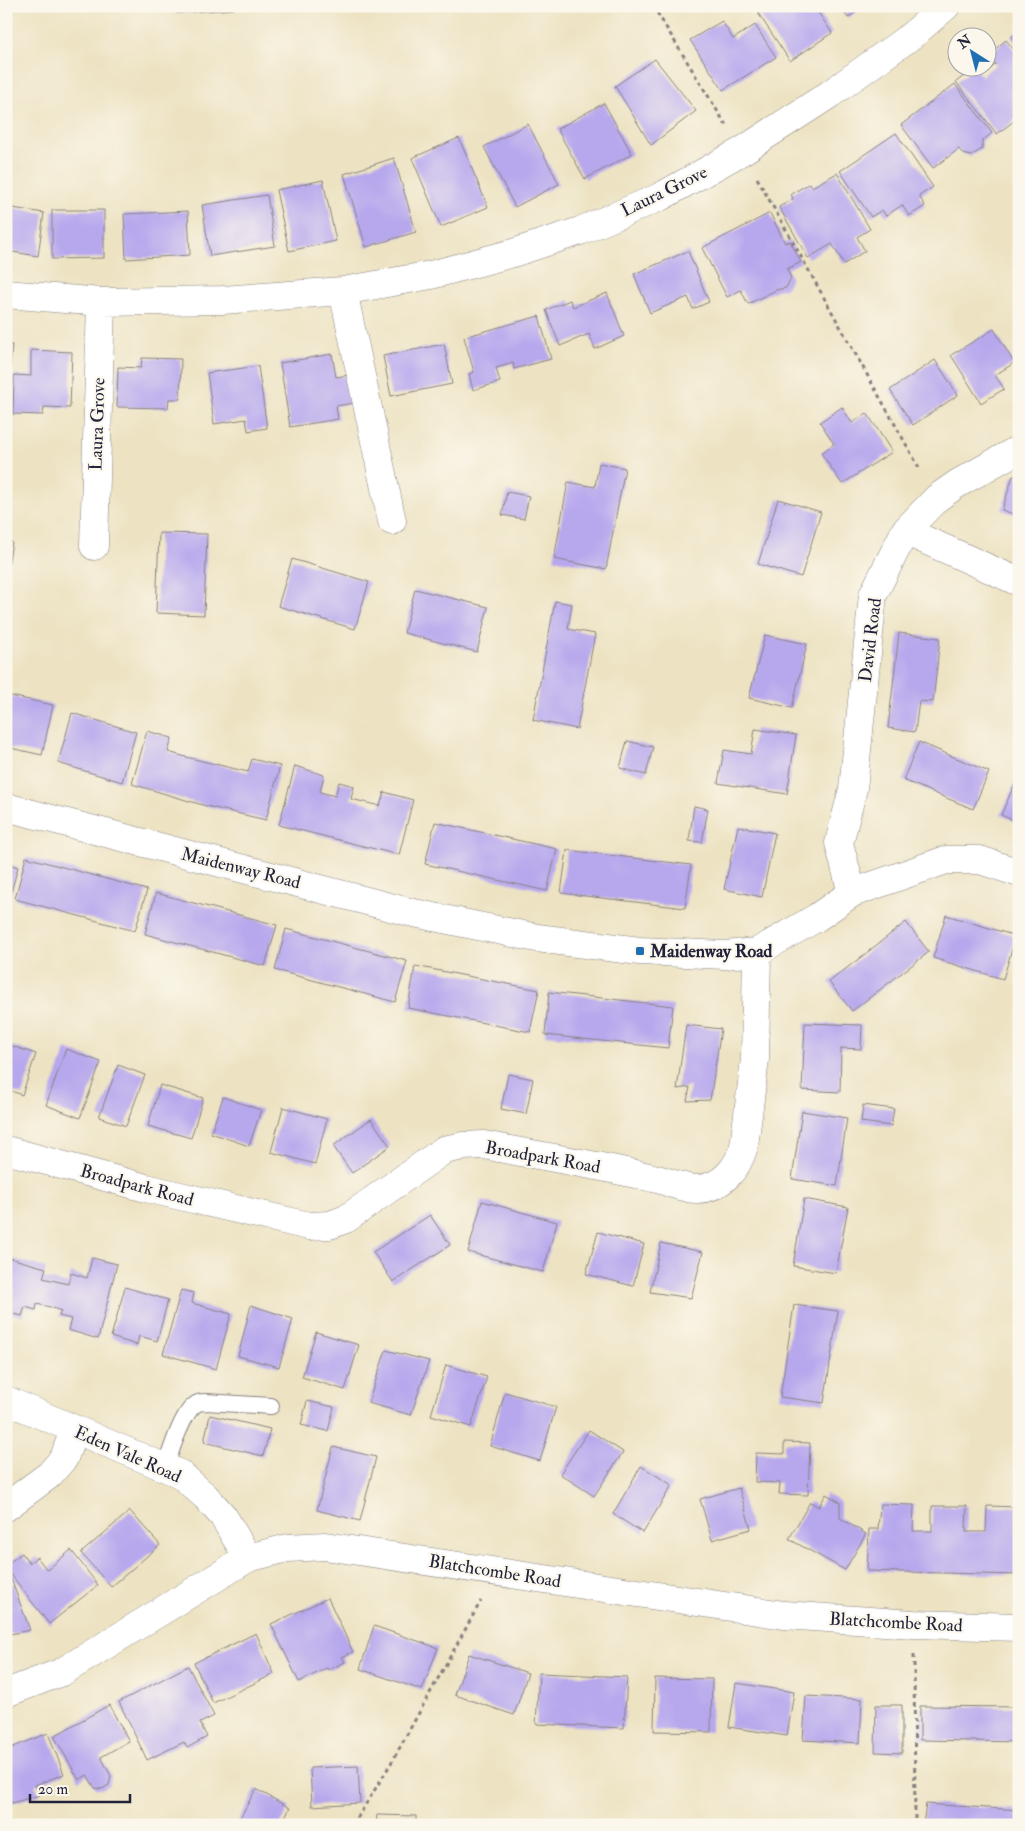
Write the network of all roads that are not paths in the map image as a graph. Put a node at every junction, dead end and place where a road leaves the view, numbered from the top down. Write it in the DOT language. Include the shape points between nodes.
graph roads {
  1 [pos="946,6"];
  2 [pos="343,291"];
  3 [pos="6,294"];
  4 [pos="101,302"];
  5 [pos="1019,449"];
  6 [pos="392,521"];
  7 [pos="905,531"];
  8 [pos="94,546"];
  9 [pos="1019,582"];
  10 [pos="6,807"];
  11 [pos="1019,873"];
  12 [pos="852,893"];
  13 [pos="757,952"];
  14 [pos="6,1150"];
  15 [pos="6,1400"];
  16 [pos="271,1406"];
  17 [pos="74,1430"];
  18 [pos="165,1468"];
  19 [pos="6,1507"];
  20 [pos="248,1558"];
  21 [pos="1019,1627"];
  22 [pos="6,1693"];
  1 -- 2 [label="street, Laura Grove" via="911,36 830,94 742,151 660,197 580,231 513,253 431,275"];
  2 -- 4 [label="street, Laura Grove" via="223,300"];
  2 -- 6 [label="street"];
  3 -- 4 [label="street, Laura Grove"];
  4 -- 8 [label="street, Laura Grove"];
  5 -- 7 [label="street, David Road" via="937,498"];
  7 -- 9 [label="street"];
  7 -- 12 [label="street, David Road" via="873,595 853,789 839,843"];
  10 -- 13 [label="street, Maidenway Road" via="409,912 537,938 640,951 725,955"];
  11 -- 12 [label="street, Maidenway Road" via="980,860 946,860"];
  12 -- 13 [label="street, Maidenway Road"];
  13 -- 14 [label="street, Broadpark Road" via="755,1059 744,1146 741,1160 730,1174 715,1184 696,1189 484,1145 463,1146 444,1150 346,1219 330,1225 309,1226 155,1190"];
  15 -- 17 [label="street, Eden Vale Road"];
  16 -- 18 [label="lane" via="198,1403 185,1418"];
  17 -- 18 [label="street, Eden Vale Road"];
  17 -- 19 [label="street" via="64,1458 49,1475"];
  18 -- 20 [label="street, Eden Vale Road" via="180,1474 206,1497 223,1516"];
  20 -- 21 [label="street, Blatchcombe Road" via="288,1548 326,1546 784,1615"];
  20 -- 22 [label="street, Blatchcombe Road" via="62,1672"];
}
